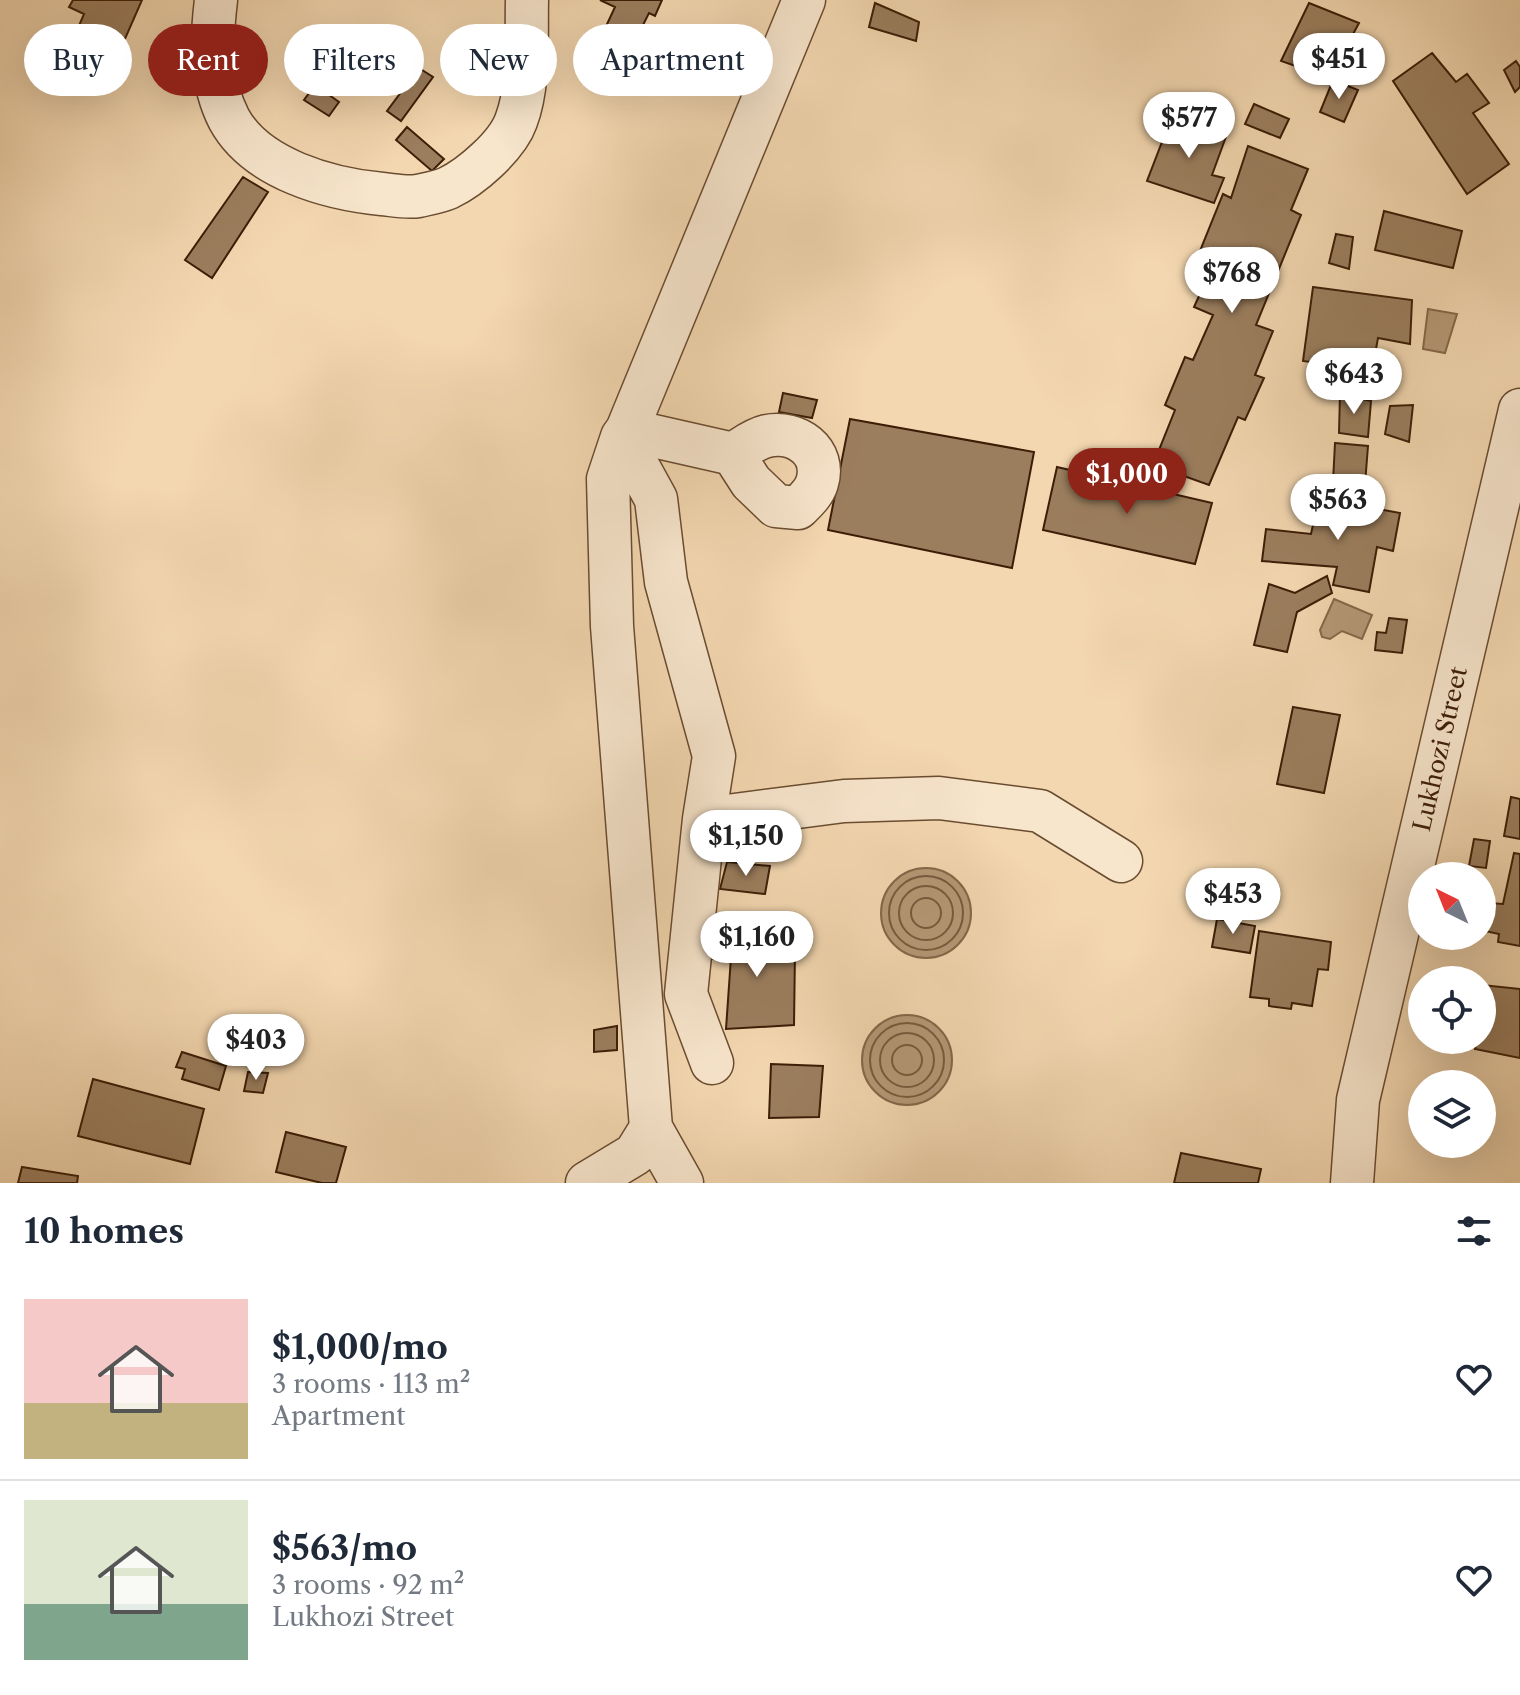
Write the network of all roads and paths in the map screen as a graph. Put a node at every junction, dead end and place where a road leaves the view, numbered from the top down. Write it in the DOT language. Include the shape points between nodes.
graph roads {
  1 [pos="216,0"];
  2 [pos="527,0"];
  3 [pos="804,0"];
  4 [pos="1520,410"];
  5 [pos="625,434"];
  6 [pos="733,454"];
  7 [pos="704,819"];
  8 [pos="1121,861"];
  9 [pos="712,1063"];
  10 [pos="651,1128"];
  11 [pos="587,1183"];
  12 [pos="682,1183"];
  13 [pos="1352,1183"];
  1 -- 2 [label="street" via="216,86 230,121 249,145 287,170 331,186 414,197 447,189 483,164 506,139 523,88"];
  3 -- 5 [label="street"];
  4 -- 13 [label="street, Lukhozi Street" via="1358,1100"];
  5 -- 6 [label="street"];
  5 -- 7 [label="street" via="656,499 666,582 714,756"];
  5 -- 10 [label="street" via="608,479 612,626"];
  7 -- 8 [label="street" via="844,801 939,798 1040,811"];
  7 -- 9 [label="street" via="686,994"];
  10 -- 11 [label="street" via="635,1154"];
  10 -- 12 [label="street"];
}
